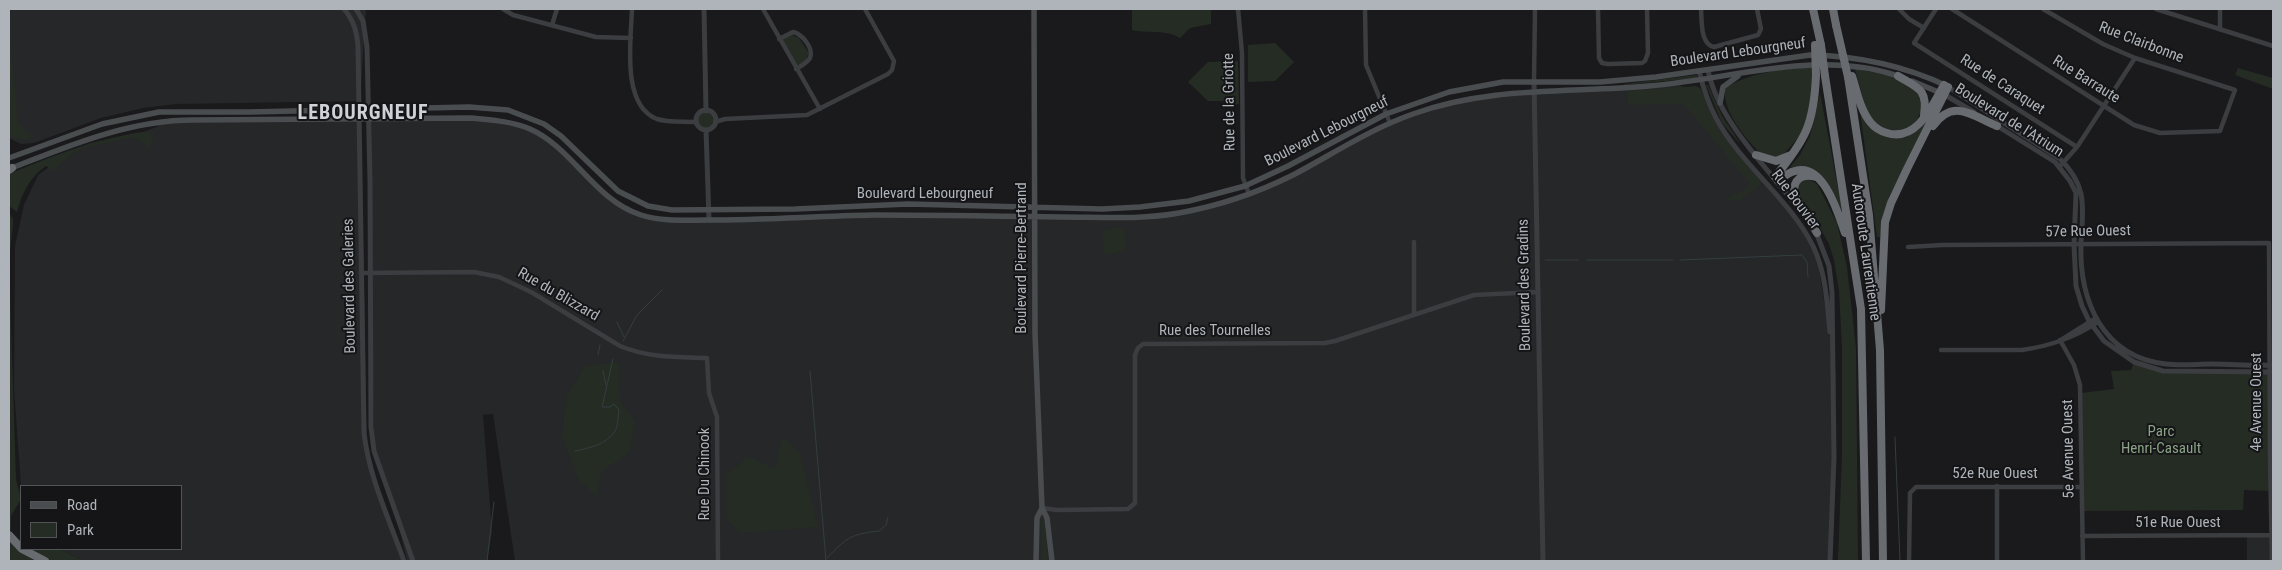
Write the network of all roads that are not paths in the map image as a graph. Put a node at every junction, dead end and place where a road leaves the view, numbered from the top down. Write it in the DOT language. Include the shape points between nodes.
graph roads {
  1 [pos="344,9"];
  2 [pos="356,9"];
  3 [pos="503,9"];
  4 [pos="557,9"];
  5 [pos="632,9"];
  6 [pos="704,9"];
  7 [pos="763,9"];
  8 [pos="865,9"];
  9 [pos="1034,9"];
  10 [pos="1238,9"];
  11 [pos="1366,9"];
  12 [pos="1535,9"];
  13 [pos="1598,9"];
  14 [pos="1647,9"];
  15 [pos="1701,9"];
  16 [pos="1757,9"];
  17 [pos="1833,9"];
  18 [pos="1899,9"];
  19 [pos="1936,9"];
  20 [pos="1952,9"];
  21 [pos="2043,9"];
  22 [pos="2156,9"];
  23 [pos="2220,9"];
  24 [pos="1814,11"];
  25 [pos="552,25"];
  26 [pos="1924,28"];
  27 [pos="2220,29"];
  28 [pos="631,38"];
  29 [pos="779,39"];
  30 [pos="1818,45"];
  31 [pos="2273,46"];
  32 [pos="1856,57"];
  33 [pos="2135,58"];
  34 [pos="1831,64"];
  35 [pos="796,69"];
  36 [pos="1708,70"];
  37 [pos="1699,71"];
  38 [pos="1741,74"];
  39 [pos="1850,76"];
  40 [pos="1898,76"];
  41 [pos="1710,80"];
  42 [pos="1702,81"];
  43 [pos="1534,82"];
  44 [pos="1944,90"];
  45 [pos="1534,91"];
  46 [pos="1720,103"];
  47 [pos="2104,107"];
  48 [pos="820,109"];
  49 [pos="360,110"];
  50 [pos="368,110"];
  51 [pos="706,111"];
  52 [pos="1386,114"];
  53 [pos="368,118"];
  54 [pos="1924,118"];
  55 [pos="361,119"];
  56 [pos="696,122"];
  57 [pos="716,122"];
  58 [pos="1390,123"];
  59 [pos="1997,126"];
  60 [pos="706,130"];
  61 [pos="2220,131"];
  62 [pos="1920,144"];
  63 [pos="2077,147"];
  64 [pos="1756,155"];
  65 [pos="1793,155"];
  66 [pos="9,158"];
  67 [pos="2061,164"];
  68 [pos="10,169"];
  69 [pos="1776,179"];
  70 [pos="1820,179"];
  71 [pos="1245,186"];
  72 [pos="1769,186"];
  73 [pos="1249,194"];
  74 [pos="1034,206"];
  75 [pos="708,209"];
  76 [pos="1034,217"];
  77 [pos="709,220"];
  78 [pos="1817,233"];
  79 [pos="1414,242"];
  80 [pos="2269,243"];
  81 [pos="2081,244"];
  82 [pos="2074,245"];
  83 [pos="1908,247"];
  84 [pos="1851,249"];
  85 [pos="362,273"];
  86 [pos="370,273"];
  87 [pos="1538,292"];
  88 [pos="1414,315"];
  89 [pos="2097,320"];
  90 [pos="2090,324"];
  91 [pos="2060,340"];
  92 [pos="1880,350"];
  93 [pos="1941,350"];
  94 [pos="707,358"];
  95 [pos="1834,360"];
  96 [pos="2271,365"];
  97 [pos="2271,372"];
  98 [pos="2271,426"];
  99 [pos="2272,484"];
  100 [pos="1997,486"];
  101 [pos="2082,486"];
  102 [pos="1042,508"];
  103 [pos="9,535"];
  104 [pos="2273,535"];
  105 [pos="2082,536"];
  106 [pos="20,546"];
  107 [pos="26,550"];
  108 [pos="45,561"];
  109 [pos="404,561"];
  110 [pos="413,561"];
  111 [pos="718,561"];
  112 [pos="1036,561"];
  113 [pos="1052,561"];
  114 [pos="1543,561"];
  115 [pos="1830,561"];
  116 [pos="1866,561"];
  117 [pos="1883,561"];
  118 [pos="1909,561"];
  119 [pos="1997,561"];
  120 [pos="2083,561"];
  121 [pos="2272,561"];
  1 -- 49 [label="street, Boulevard des Galeries" via="351,17 356,32"];
  2 -- 50 [label="street, Boulevard des Galeries" via="366,34"];
  3 -- 25 [label="street"];
  4 -- 25 [label="street"];
  5 -- 28 [label="street"];
  6 -- 51 [label="street"];
  7 -- 29 [label="street"];
  8 -- 48 [label="street" via="892,56 894,66 888,74"];
  9 -- 74 [label="main road, Boulevard Pierre-Bertrand"];
  10 -- 71 [label="street, Rue de la Griotte" via="1242,39"];
  11 -- 52 [label="street" via="1366,64"];
  12 -- 43 [label="street, Boulevard des Gradins"];
  13 -- 14 [label="street" via="1599,58 1608,64 1645,61 1648,53"];
  15 -- 16 [label="street" via="1704,39 1714,47 1758,35 1761,29"];
  17 -- 39 [label="highway, Autoroute Laurentienne, bridge"];
  18 -- 26 [label="street"];
  19 -- 26 [label="street"];
  20 -- 47 [label="street, Rue Barraute"];
  21 -- 33 [label="street, Rue Clairbonne" via="2103,44"];
  22 -- 27 [label="street"];
  23 -- 27 [label="street"];
  24 -- 30 [label="highway, Autoroute Laurentienne"];
  25 -- 28 [label="street" via="596,37"];
  26 -- 63 [label="street, Rue de Caraquet" via="1914,43"];
  27 -- 31 [label="street"];
  28 -- 56 [label="street" via="632,82 642,107 659,119"];
  29 -- 35 [label="street"];
  29 -- 35 [label="street" via="793,32 801,35 807,43 811,52 809,59"];
  30 -- 65 [label="highway, bridge" via="1814,109 1808,129"];
  30 -- 84 [label="highway, Autoroute Laurentienne, bridge"];
  32 -- 36 [label="main road, Boulevard Lebourgneuf" via="1810,54"];
  32 -- 44 [label="main road, Boulevard de l'Atrium" via="1899,67"];
  33 -- 47 [label="street"];
  33 -- 61 [label="street, Rue Clairbonne" via="2235,90"];
  34 -- 38 [label="main road, Boulevard Lebourgneuf" via="1804,64"];
  34 -- 40 [label="main road, Boulevard de l'Atrium" via="1868,68"];
  35 -- 48 [label="street"];
  36 -- 37 [label="main road, Boulevard Lebourgneuf"];
  36 -- 41 [label="street, Rue Bouvier"];
  37 -- 42 [label="street, Rue Bouvier"];
  37 -- 43 [label="main road, Boulevard Lebourgneuf" via="1600,82"];
  38 -- 41 [label="main road, Boulevard Lebourgneuf"];
  38 -- 46 [label="main road" via="1723,87"];
  39 -- 54 [label="highway" via="1863,110 1881,131 1909,132"];
  39 -- 92 [label="highway, Autoroute Laurentienne" via="1869,215"];
  40 -- 44 [label="main road, Boulevard de l'Atrium"];
  40 -- 54 [label="highway" via="1923,92 1926,104"];
  41 -- 42 [label="main road, Boulevard Lebourgneuf"];
  41 -- 46 [label="street, Rue Bouvier"];
  42 -- 45 [label="main road, Boulevard Lebourgneuf"];
  42 -- 72 [label="street, Rue Bouvier" via="1720,126"];
  43 -- 45 [label="street, Boulevard des Gradins"];
  43 -- 52 [label="main road, Boulevard Lebourgneuf" via="1471,87"];
  44 -- 54 [label="highway"];
  44 -- 59 [label="street, Boulevard de l'Atrium"];
  44 -- 62 [label="highway"];
  44 -- 67 [label="street, Boulevard de l'Atrium"];
  45 -- 58 [label="main road, Boulevard Lebourgneuf" via="1498,93 1444,104"];
  45 -- 87 [label="street, Boulevard des Gradins"];
  46 -- 64 [label="street, Rue Bouvier" via="1730,122"];
  47 -- 61 [label="street, Rue Barraute" via="2134,125 2160,133"];
  47 -- 63 [label="street"];
  48 -- 57 [label="street" via="791,117"];
  49 -- 50 [label="main road, Boulevard Lebourgneuf"];
  49 -- 55 [label="street, Boulevard des Galeries"];
  49 -- 66 [label="main road, Boulevard Lebourgneuf" via="159,112 102,124"];
  50 -- 53 [label="street, Boulevard des Galeries"];
  50 -- 75 [label="main road, Boulevard Lebourgneuf" via="461,107 508,110 544,124 561,136 609,183 630,198 648,206 672,210"];
  51 -- 56 [label="street" via="699,113"];
  51 -- 57 [label="street" via="713,114"];
  52 -- 58 [label="street"];
  52 -- 71 [label="main road, Boulevard Lebourgneuf"];
  53 -- 55 [label="main road, Boulevard Lebourgneuf"];
  53 -- 77 [label="main road, Boulevard Lebourgneuf" via="471,118 508,122 532,130 551,143 622,207 654,218"];
  53 -- 86 [label="street, Boulevard des Galeries"];
  55 -- 68 [label="main road, Boulevard Lebourgneuf" via="159,122 103,134"];
  55 -- 85 [label="street, Boulevard des Galeries"];
  56 -- 60 [label="street" via="699,128"];
  57 -- 60 [label="street"];
  58 -- 73 [label="main road, Boulevard Lebourgneuf" via="1295,174"];
  59 -- 62 [label="highway" via="1952,110 1938,119"];
  59 -- 67 [label="street, Boulevard de l'Atrium"];
  60 -- 75 [label="street"];
  62 -- 92 [label="highway" via="1885,222"];
  63 -- 67 [label="street"];
  64 -- 65 [label="highway" via="1776,161"];
  64 -- 69 [label="street, Rue Bouvier"];
  65 -- 69 [label="highway"];
  67 -- 81 [label="street, Boulevard de l'Atrium" via="2073,174 2082,194"];
  67 -- 82 [label="street, Boulevard de l'Atrium" via="2076,193"];
  69 -- 70 [label="highway" via="1796,170 1810,172"];
  69 -- 72 [label="street"];
  69 -- 78 [label="street, Rue Bouvier"];
  70 -- 78 [label="highway" via="1804,176 1793,187"];
  70 -- 84 [label="highway" via="1834,204"];
  71 -- 73 [label="street, Rue de la Griotte"];
  71 -- 74 [label="main road, Boulevard Lebourgneuf" via="1189,201 1140,207"];
  72 -- 95 [label="street, Rue Bouvier" via="1805,232 1821,267"];
  73 -- 76 [label="main road, Boulevard Lebourgneuf" via="1162,216"];
  74 -- 75 [label="main road, Boulevard Lebourgneuf" via="908,204"];
  74 -- 76 [label="main road, Boulevard Pierre-Bertrand"];
  75 -- 77 [label="street"];
  76 -- 77 [label="main road, Boulevard Lebourgneuf" via="868,215"];
  76 -- 102 [label="main road, Boulevard Pierre-Bertrand"];
  78 -- 95 [label="street, Rue Bouvier" via="1830,275"];
  79 -- 88 [label="street"];
  80 -- 81 [label="street, 57e Rue Ouest"];
  80 -- 96 [label="street, 4e Avenue Ouest"];
  81 -- 82 [label="street, 57e Rue Ouest"];
  81 -- 89 [label="street, Boulevard de l'Atrium" via="2083,284"];
  82 -- 83 [label="street, 57e Rue Ouest"];
  82 -- 90 [label="street, Boulevard de l'Atrium" via="2076,286"];
  84 -- 116 [label="highway, Autoroute Laurentienne" via="1861,309"];
  85 -- 86 [label="street, Rue du Blizzard"];
  85 -- 109 [label="street, Boulevard des Galeries" via="366,455"];
  86 -- 94 [label="street, Rue du Blizzard" via="474,272 499,277 634,352 651,356"];
  86 -- 110 [label="street, Boulevard des Galeries" via="370,411 374,450"];
  87 -- 88 [label="street, Rue des Tournelles" via="1481,294"];
  87 -- 114 [label="street, Boulevard des Gradins"];
  88 -- 102 [label="street, Rue des Tournelles" via="1325,343 1142,344 1135,355 1135,503 1128,509"];
  89 -- 90 [label="street"];
  89 -- 96 [label="street, Boulevard de l'Atrium" via="2123,348 2154,362"];
  90 -- 91 [label="street" via="2071,338"];
  90 -- 97 [label="street, Boulevard de l'Atrium" via="2119,353 2150,368 2179,372"];
  91 -- 93 [label="street" via="2022,350"];
  91 -- 101 [label="street, 5e Avenue Ouest" via="2074,365 2080,385"];
  92 -- 117 [label="highway, Autoroute Laurentienne"];
  94 -- 111 [label="street, Rue Du Chinook" via="709,393 717,416"];
  95 -- 115 [label="street, Rue Bouvier"];
  96 -- 97 [label="street, 4e Avenue Ouest"];
  97 -- 98 [label="street, 4e Avenue Ouest"];
  98 -- 99 [label="street, 4e Avenue Ouest"];
  99 -- 104 [label="street, 4e Avenue Ouest"];
  100 -- 101 [label="street, 52e Rue Ouest"];
  100 -- 118 [label="street, 52e Rue Ouest" via="1916,487 1910,493"];
  100 -- 119 [label="street"];
  101 -- 105 [label="street, 5e Avenue Ouest"];
  102 -- 112 [label="main road, Boulevard Pierre-Bertrand" via="1037,518"];
  102 -- 113 [label="main road, Boulevard Pierre-Bertrand" via="1047,518"];
  103 -- 106 [label="highway"];
  104 -- 105 [label="street, 51e Rue Ouest"];
  104 -- 121 [label="street, 4e Avenue Ouest"];
  105 -- 120 [label="street, 5e Avenue Ouest"];
  107 -- 108 [label="highway"];
}
